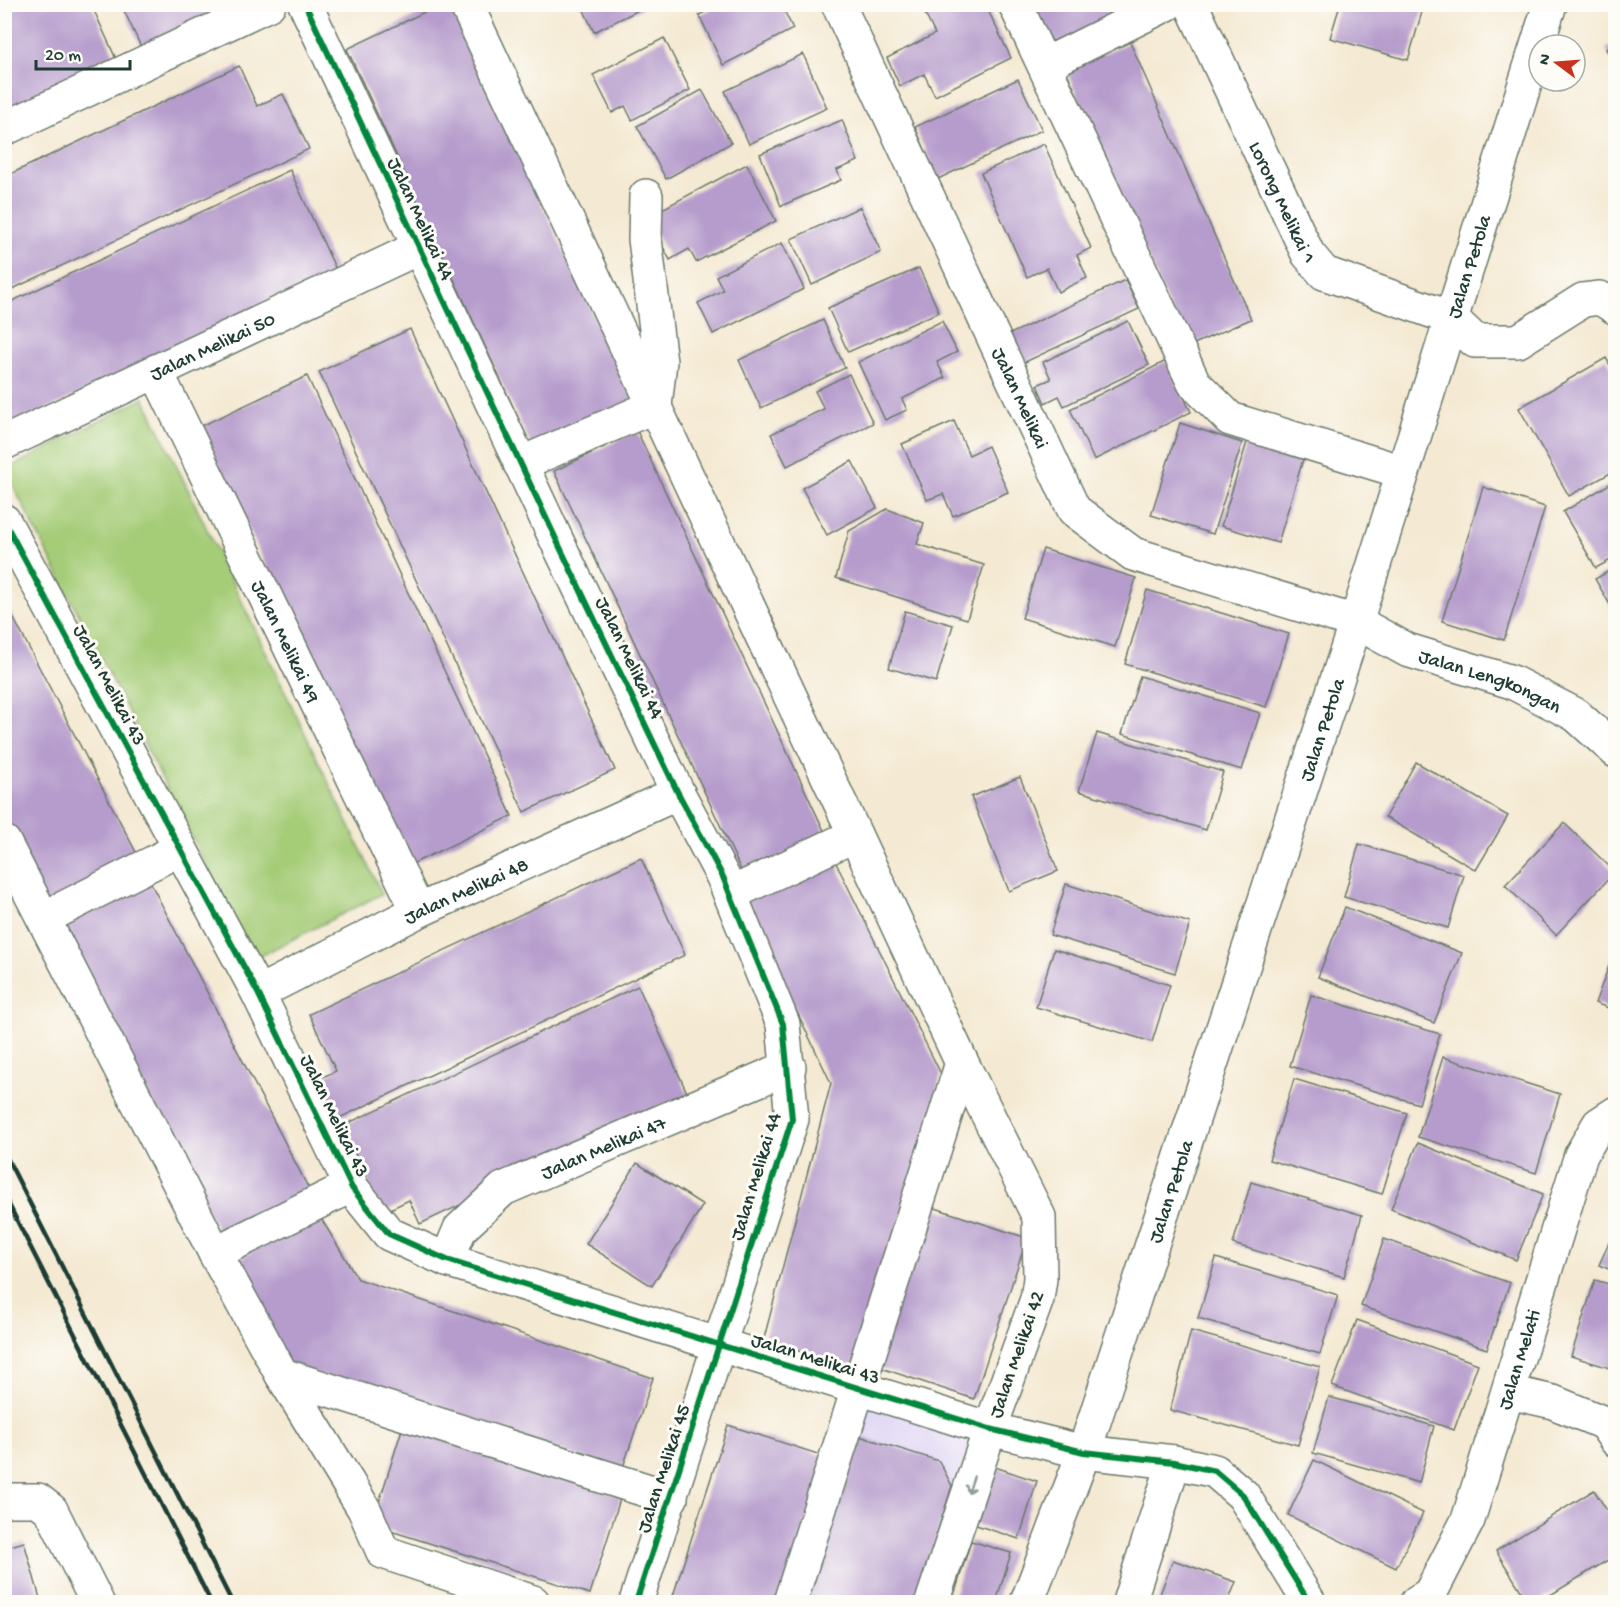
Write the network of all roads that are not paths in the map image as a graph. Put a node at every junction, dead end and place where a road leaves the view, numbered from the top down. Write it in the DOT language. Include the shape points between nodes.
graph roads {
  1 [pos="269,4"];
  2 [pos="305,4"];
  3 [pos="466,4"];
  4 [pos="838,4"];
  5 [pos="1015,4"];
  6 [pos="1167,4"];
  7 [pos="1191,4"];
  8 [pos="1550,4"];
  9 [pos="1044,65"];
  10 [pos="4,129"];
  11 [pos="646,196"];
  12 [pos="418,248"];
  13 [pos="1616,308"];
  14 [pos="1451,318"];
  15 [pos="156,371"];
  16 [pos="655,406"];
  17 [pos="4,443"];
  18 [pos="520,464"];
  19 [pos="1403,472"];
  20 [pos="4,521"];
  21 [pos="1356,622"];
  22 [pos="1616,751"];
  23 [pos="678,793"];
  24 [pos="855,835"];
  25 [pos="4,842"];
  26 [pos="180,849"];
  27 [pos="730,894"];
  28 [pos="418,911"];
  29 [pos="44,918"];
  30 [pos="258,993"];
  31 [pos="962,1063"];
  32 [pos="789,1067"];
  33 [pos="1616,1113"];
  34 [pos="351,1186"];
  35 [pos="215,1253"];
  36 [pos="447,1260"];
  37 [pos="718,1344"];
  38 [pos="282,1375"];
  39 [pos="860,1388"];
  40 [pos="1509,1392"];
  41 [pos="990,1429"];
  42 [pos="1616,1440"];
  43 [pos="1084,1452"];
  44 [pos="1174,1461"];
  45 [pos="671,1498"];
  46 [pos="4,1500"];
  47 [pos="97,1602"];
  48 [pos="533,1602"];
  49 [pos="636,1602"];
  50 [pos="790,1602"];
  51 [pos="933,1602"];
  52 [pos="1027,1602"];
  53 [pos="1129,1602"];
  54 [pos="1310,1602"];
  55 [pos="1417,1602"];
  1 -- 10 [label="street"];
  2 -- 12 [label="street, Jalan Melikai 44"];
  3 -- 16 [label="street, Jalan Melikai 42"];
  4 -- 21 [label="street, Jalan Melikai" via="1074,510 1133,554"];
  5 -- 9 [label="street"];
  6 -- 9 [label="street"];
  7 -- 14 [label="street, Lorong Melikai 1" via="1308,254 1324,273"];
  8 -- 14 [label="street, Jalan Petola"];
  9 -- 19 [label="street" via="1194,382 1230,419"];
  11 -- 16 [label="street" via="645,239 660,362"];
  12 -- 15 [label="street, Jalan Melikai 50"];
  12 -- 18 [label="street, Jalan Melikai 44"];
  13 -- 14 [label="street" via="1600,298 1583,300 1518,340 1475,341"];
  14 -- 19 [label="street, Jalan Petola"];
  15 -- 17 [label="street, Jalan Melikai 50"];
  15 -- 28 [label="street, Jalan Melikai 49"];
  16 -- 18 [label="street"];
  16 -- 24 [label="street, Jalan Melikai 42"];
  18 -- 23 [label="street, Jalan Melikai 44"];
  19 -- 21 [label="street, Jalan Petola"];
  20 -- 26 [label="street, Jalan Melikai 43"];
  21 -- 22 [label="street, Jalan Lengkongan" via="1407,650 1512,682 1576,715"];
  21 -- 43 [label="street, Jalan Petola"];
  23 -- 27 [label="street, Jalan Melikai 44"];
  23 -- 28 [label="street, Jalan Melikai 48"];
  24 -- 27 [label="street"];
  24 -- 31 [label="street, Jalan Melikai 42"];
  25 -- 29 [label="street"];
  26 -- 29 [label="street"];
  26 -- 30 [label="street, Jalan Melikai 43"];
  27 -- 32 [label="street, Jalan Melikai 44" via="783,1024"];
  28 -- 30 [label="street, Jalan Melikai 48"];
  29 -- 35 [label="street"];
  30 -- 34 [label="street, Jalan Melikai 43"];
  31 -- 39 [label="street"];
  31 -- 41 [label="street, Jalan Melikai 42" via="1039,1217 1037,1299"];
  32 -- 36 [label="street, Jalan Melikai 47" via="503,1189 460,1229"];
  32 -- 37 [label="street, Jalan Melikai 44" via="792,1119"];
  33 -- 40 [label="street, Jalan Melati" via="1599,1124 1581,1155"];
  34 -- 35 [label="street"];
  34 -- 36 [label="street, Jalan Melikai 43" via="389,1234"];
  35 -- 38 [label="street"];
  36 -- 37 [label="street, Jalan Melikai 43"];
  37 -- 39 [label="street, Jalan Melikai 43"];
  37 -- 45 [label="street, Jalan Melikai 45"];
  38 -- 45 [label="street"];
  38 -- 48 [label="street" via="364,1509 383,1552"];
  39 -- 41 [label="street, Jalan Melikai 43"];
  39 -- 50 [label="street"];
  40 -- 42 [label="street" via="1553,1402 1605,1424"];
  40 -- 55 [label="street, Jalan Melati" via="1468,1520 1430,1594"];
  41 -- 43 [label="street, Jalan Melikai 43"];
  41 -- 51 [label="street, one-way"];
  43 -- 44 [label="street, Jalan Melikai 43"];
  43 -- 52 [label="street, Jalan Petola"];
  44 -- 53 [label="street"];
  44 -- 54 [label="street, Jalan Melikai 43" via="1215,1470 1243,1495"];
  45 -- 49 [label="street, Jalan Melikai 45"];
  46 -- 47 [label="street" via="38,1500 51,1510"];
}
